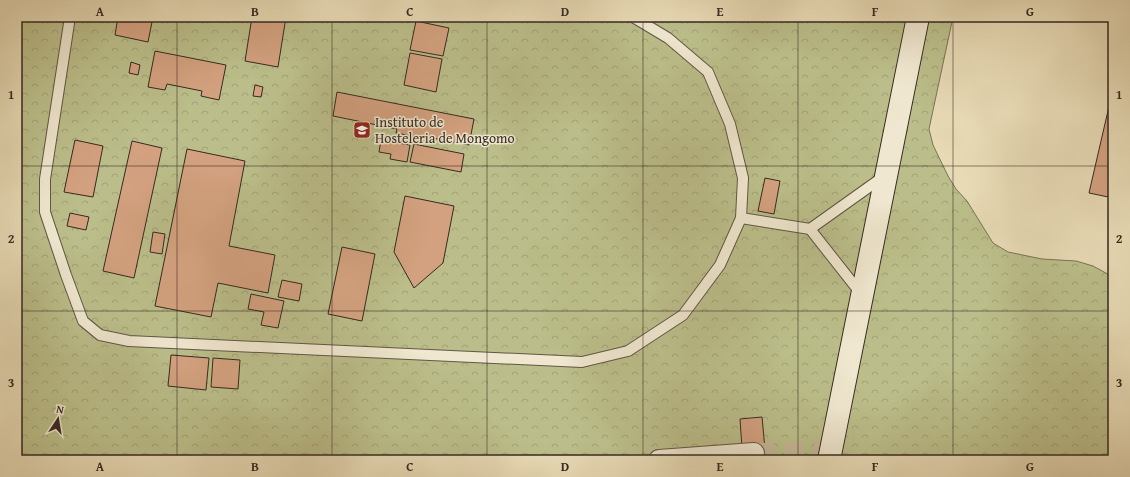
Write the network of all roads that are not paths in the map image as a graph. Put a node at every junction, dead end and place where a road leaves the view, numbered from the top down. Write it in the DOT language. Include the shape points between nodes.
graph roads {
  1 [pos="70,17"];
  2 [pos="633,17"];
  3 [pos="918,17"];
  4 [pos="886,175"];
  5 [pos="741,218"];
  6 [pos="810,229"];
  7 [pos="862,295"];
  8 [pos="754,453"];
  9 [pos="659,460"];
  10 [pos="829,460"];
  1 -- 5 [label="lane" via="45,179 45,212 83,321 100,335 129,341 582,362 628,351 683,315 720,265"];
  2 -- 5 [label="lane" via="668,38 708,72 730,124 743,178"];
  3 -- 4 [label="street"];
  4 -- 6 [label="lane"];
  4 -- 7 [label="street"];
  5 -- 6 [label="lane"];
  6 -- 7 [label="lane"];
  7 -- 10 [label="street"];
  8 -- 9 [label="street"];
}
